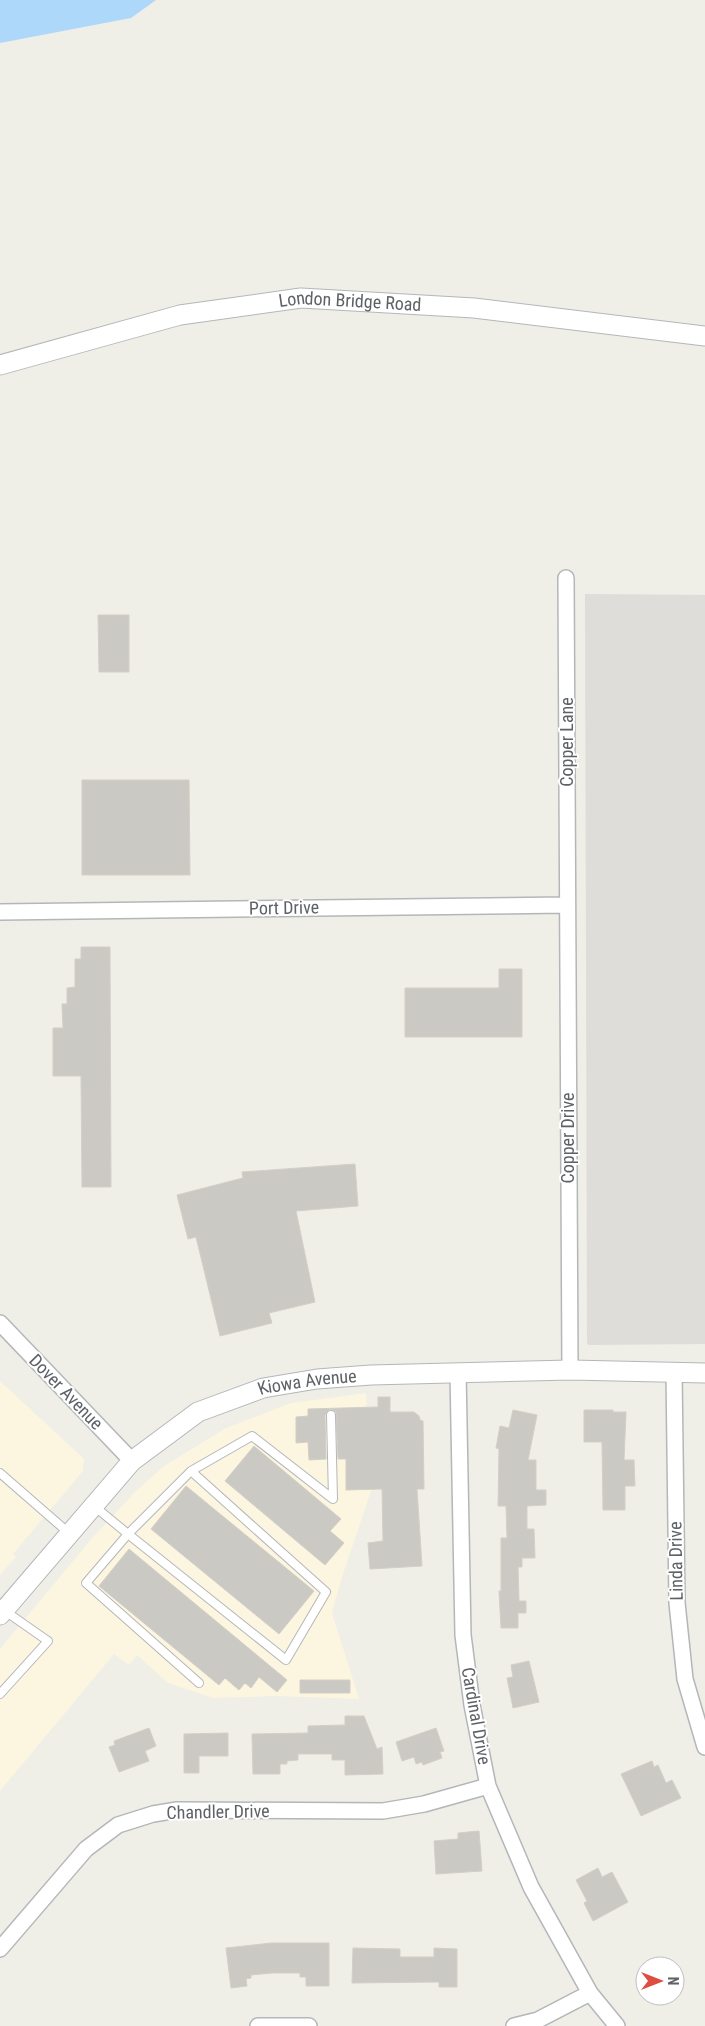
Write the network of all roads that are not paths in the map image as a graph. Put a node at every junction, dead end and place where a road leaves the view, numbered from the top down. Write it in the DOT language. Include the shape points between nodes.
graph roads {
  1 [pos="705,336"];
  2 [pos="0,365"];
  3 [pos="566,578"];
  4 [pos="567,905"];
  5 [pos="0,912"];
  6 [pos="0,1323"];
  7 [pos="570,1370"];
  8 [pos="458,1372"];
  9 [pos="674,1372"];
  10 [pos="705,1373"];
  11 [pos="331,1415"];
  12 [pos="132,1461"];
  13 [pos="191,1472"];
  14 [pos="0,1473"];
  15 [pos="94,1506"];
  16 [pos="70,1534"];
  17 [pos="128,1534"];
  18 [pos="2,1611"];
  19 [pos="199,1683"];
  20 [pos="0,1694"];
  21 [pos="705,1747"];
  22 [pos="488,1786"];
  23 [pos="0,1949"];
  24 [pos="590,1993"];
  25 [pos="258,2026"];
  26 [pos="309,2026"];
  27 [pos="514,2026"];
  28 [pos="617,2026"];
  1 -- 2 [label="street, London Bridge Road" via="474,308 301,298 180,315"];
  3 -- 4 [label="street, Copper Lane"];
  4 -- 5 [label="street, Port Drive"];
  4 -- 7 [label="street, Copper Drive"];
  6 -- 12 [label="street, Dover Avenue"];
  7 -- 8 [label="street, Kiowa Avenue"];
  7 -- 9 [label="street, Kiowa Avenue"];
  8 -- 12 [label="street, Kiowa Avenue" via="361,1375 263,1388 198,1412"];
  8 -- 22 [label="street, Cardinal Drive" via="463,1635 472,1706"];
  9 -- 10 [label="street, Kiowa Avenue"];
  9 -- 21 [label="street, Linda Drive" via="676,1603 685,1680"];
  11 -- 13 [label="lane" via="333,1499 252,1436"];
  12 -- 15 [label="street, Kiowa Avenue"];
  13 -- 17 [label="lane"];
  13 -- 17 [label="lane" via="326,1592 286,1660"];
  14 -- 16 [label="lane"];
  15 -- 16 [label="street, Kiowa Avenue"];
  15 -- 17 [label="lane"];
  16 -- 18 [label="street, Kiowa Avenue"];
  17 -- 19 [label="lane" via="86,1583"];
  18 -- 20 [label="lane" via="48,1641"];
  22 -- 23 [label="street, Chandler Drive" via="424,1804 382,1811 177,1810 118,1825 86,1849"];
  22 -- 24 [label="street, Cardinal Drive" via="531,1887"];
  24 -- 27 [label="street" via="538,2020"];
  24 -- 28 [label="street, Cardinal Drive"];
  25 -- 26 [label="street"];
}
